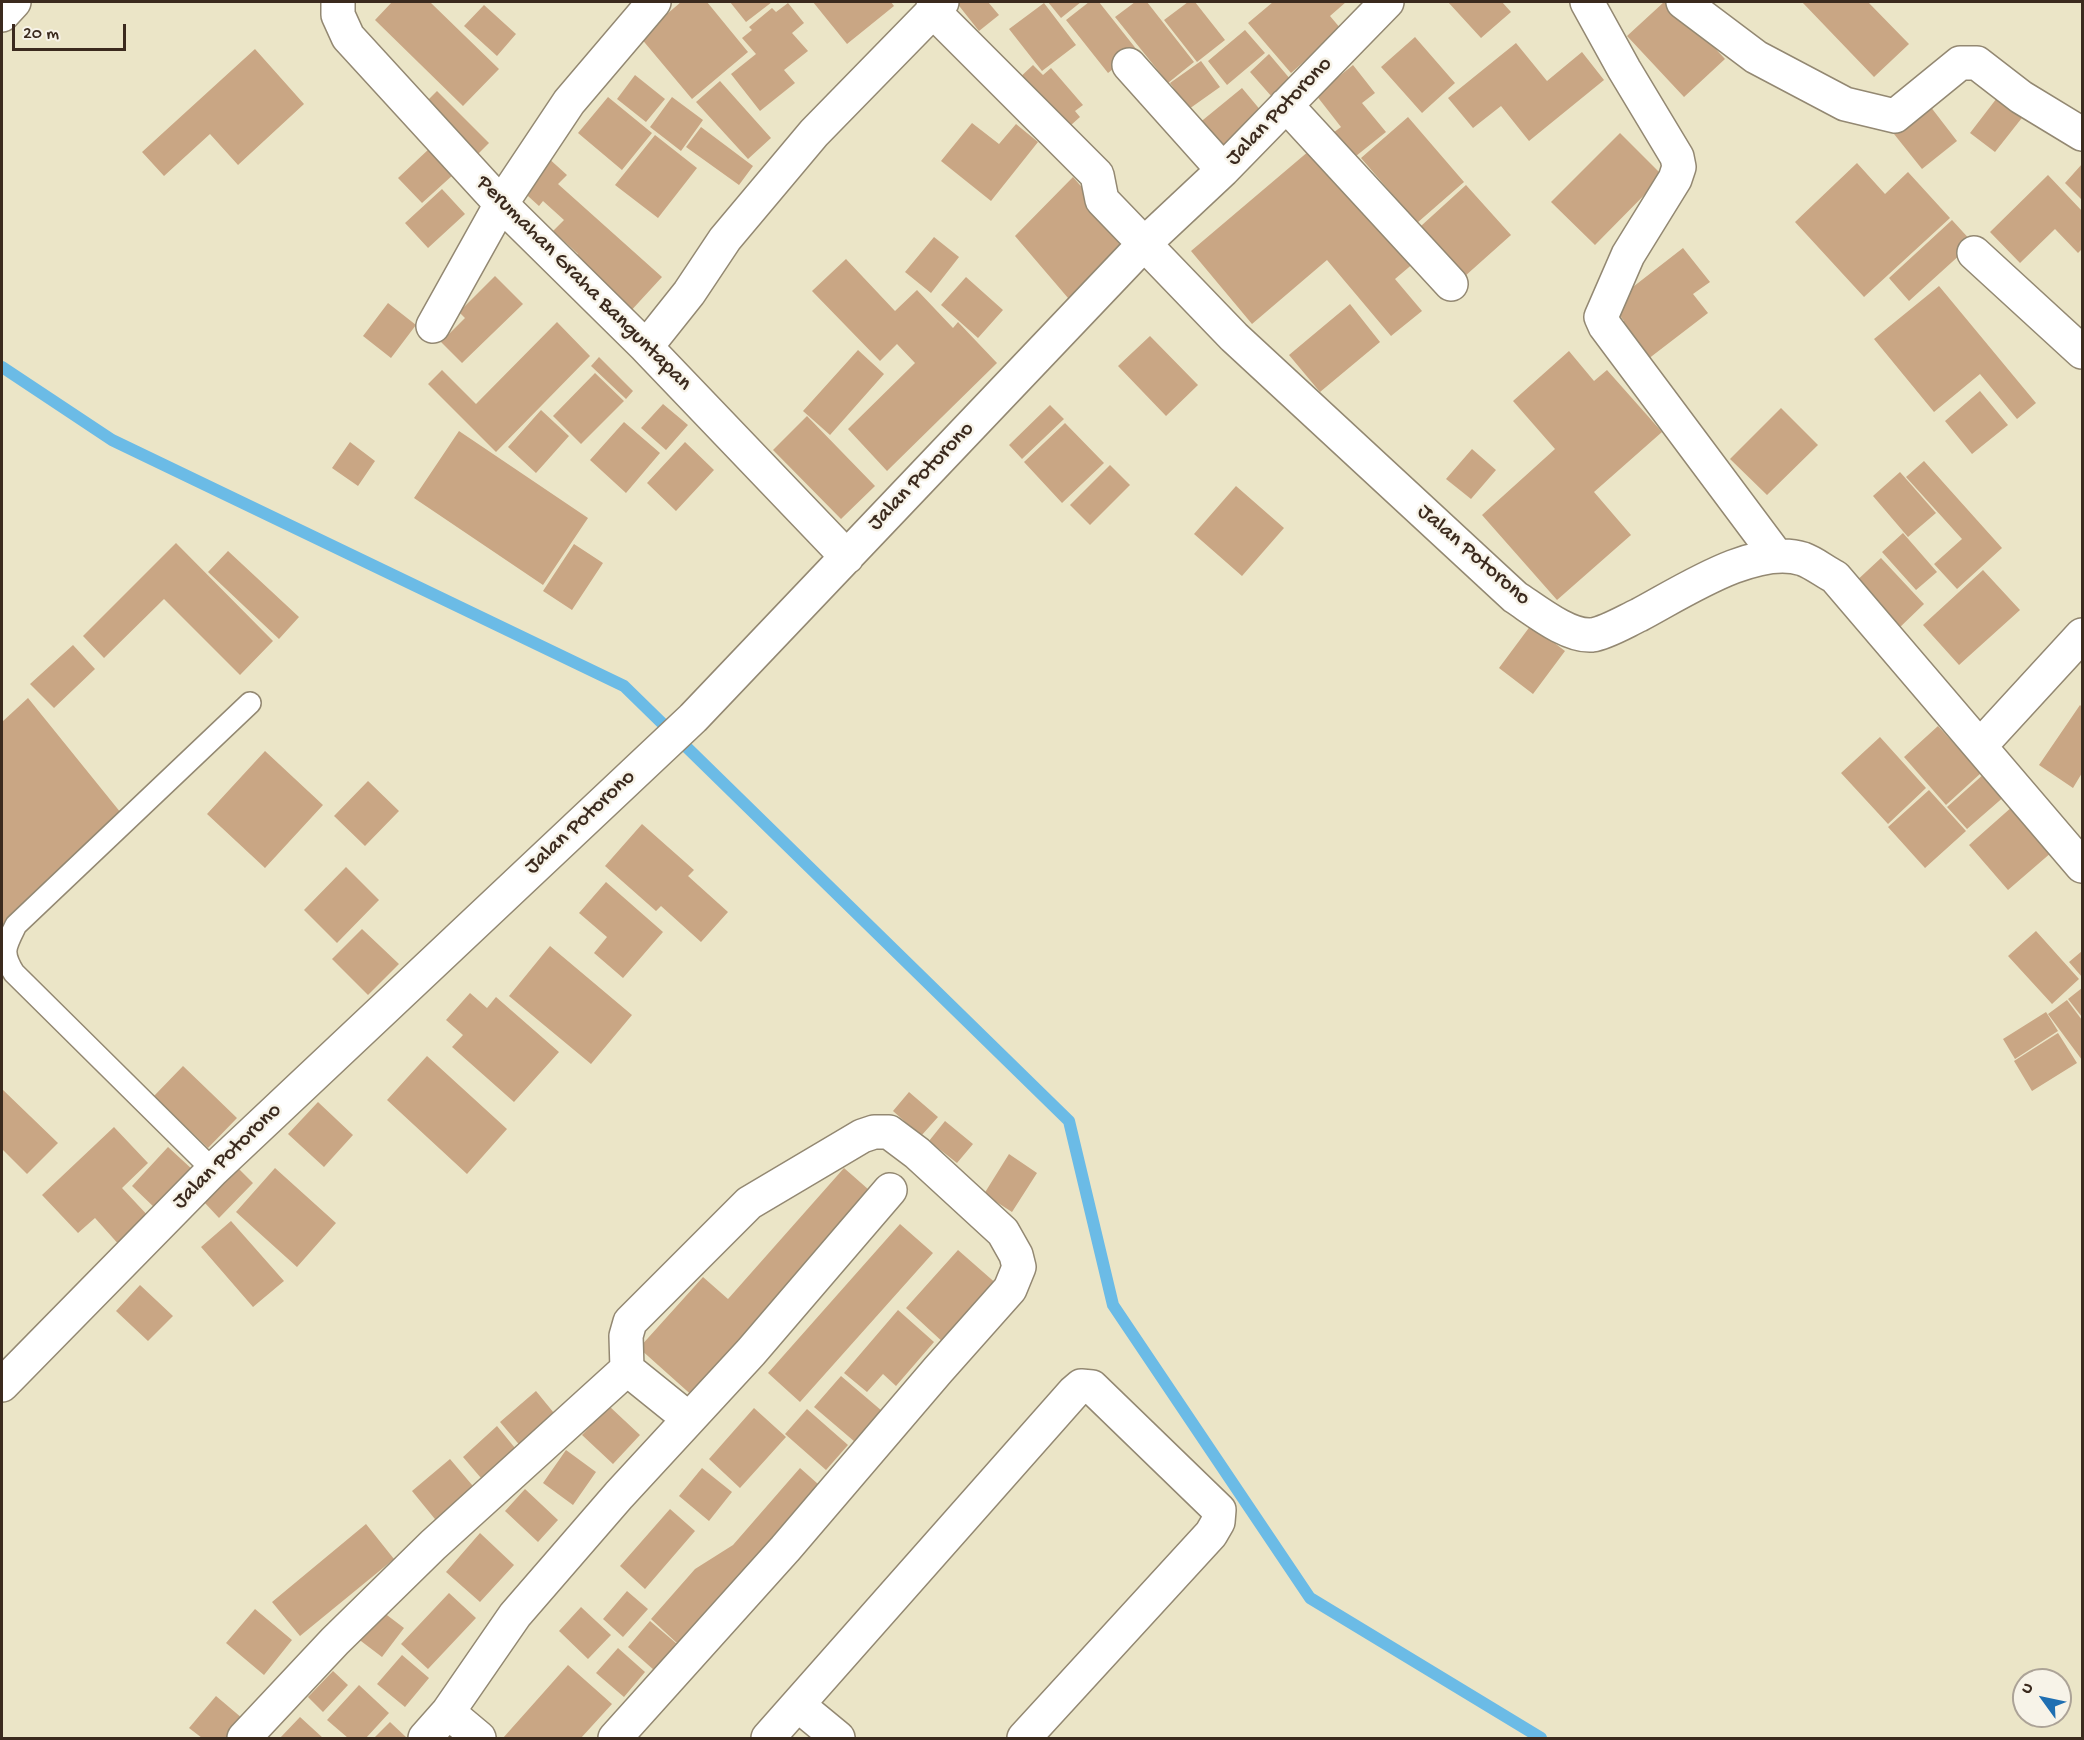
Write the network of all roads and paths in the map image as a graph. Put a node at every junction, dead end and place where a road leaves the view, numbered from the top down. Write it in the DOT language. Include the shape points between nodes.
graph roads {
  1 [pos="14,2"];
  2 [pos="338,2"];
  3 [pos="654,2"];
  4 [pos="1387,2"];
  5 [pos="1587,2"];
  6 [pos="1683,2"];
  7 [pos="937,6"];
  8 [pos="2,15"];
  9 [pos="1129,65"];
  10 [pos="1286,105"];
  11 [pos="2082,134"];
  12 [pos="1223,170"];
  13 [pos="501,204"];
  14 [pos="1144,244"];
  15 [pos="1974,253"];
  16 [pos="1450,284"];
  17 [pos="433,326"];
  18 [pos="646,347"];
  19 [pos="2082,352"];
  20 [pos="1776,555"];
  21 [pos="847,557"];
  22 [pos="2082,635"];
  23 [pos="250,703"];
  24 [pos="1980,746"];
  25 [pos="2082,866"];
  26 [pos="213,1170"];
  27 [pos="890,1190"];
  28 [pos="627,1369"];
  29 [pos="2,1385"];
  30 [pos="689,1419"];
  31 [pos="798,1705"];
  32 [pos="448,1712"];
  33 [pos="244,1738"];
  34 [pos="425,1738"];
  35 [pos="479,1738"];
  36 [pos="615,1738"];
  37 [pos="768,1738"];
  38 [pos="838,1738"];
  39 [pos="1024,1738"];
  1 -- 8 [label="street"];
  2 -- 13 [label="street, Perumahan Graha Banguntapan" via="338,15 348,37"];
  3 -- 13 [label="street" via="569,102"];
  4 -- 10 [label="street, Jalan Potorono"];
  5 -- 20 [label="street" via="1677,157 1678,168 1628,255 1601,317"];
  6 -- 11 [label="street" via="1756,57 1845,104 1895,116 1960,63 1977,63 2021,97"];
  7 -- 14 [label="street" via="1097,175 1102,200"];
  7 -- 18 [label="street" via="814,133 725,239"];
  9 -- 12 [label="street"];
  10 -- 12 [label="street, Jalan Potorono"];
  10 -- 16 [label="street"];
  12 -- 14 [label="street, Jalan Potorono"];
  13 -- 17 [label="street"];
  13 -- 18 [label="street, Perumahan Graha Banguntapan"];
  14 -- 20 [label="street, Jalan Potorono" via="1234,337 1515,597 1573,632 1593,635 1739,563"];
  14 -- 21 [label="street, Jalan Potorono"];
  15 -- 19 [label="street"];
  18 -- 21 [label="street, Perumahan Graha Banguntapan"];
  20 -- 24 [label="street, Jalan Potorono" via="1803,559 1836,577"];
  21 -- 26 [label="street, Jalan Potorono" via="693,718"];
  22 -- 24 [label="street"];
  23 -- 26 [label="lane" via="15,925 5,958 14,974"];
  24 -- 25 [label="street, Jalan Potorono"];
  26 -- 29 [label="street, Jalan Potorono"];
  27 -- 30 [label="street"];
  28 -- 30 [label="street"];
  28 -- 33 [label="street" via="434,1545 335,1641"];
  28 -- 36 [label="street" via="626,1336 630,1322 749,1203 874,1132 889,1132 917,1153 1004,1233 1016,1255 1019,1268 1010,1289"];
  30 -- 32 [label="street" via="515,1615"];
  31 -- 37 [label="street"];
  31 -- 38 [label="street"];
  31 -- 39 [label="street" via="1074,1392 1082,1386 1092,1387 1219,1510 1218,1522"];
  32 -- 34 [label="street"];
  32 -- 35 [label="street"];
}
